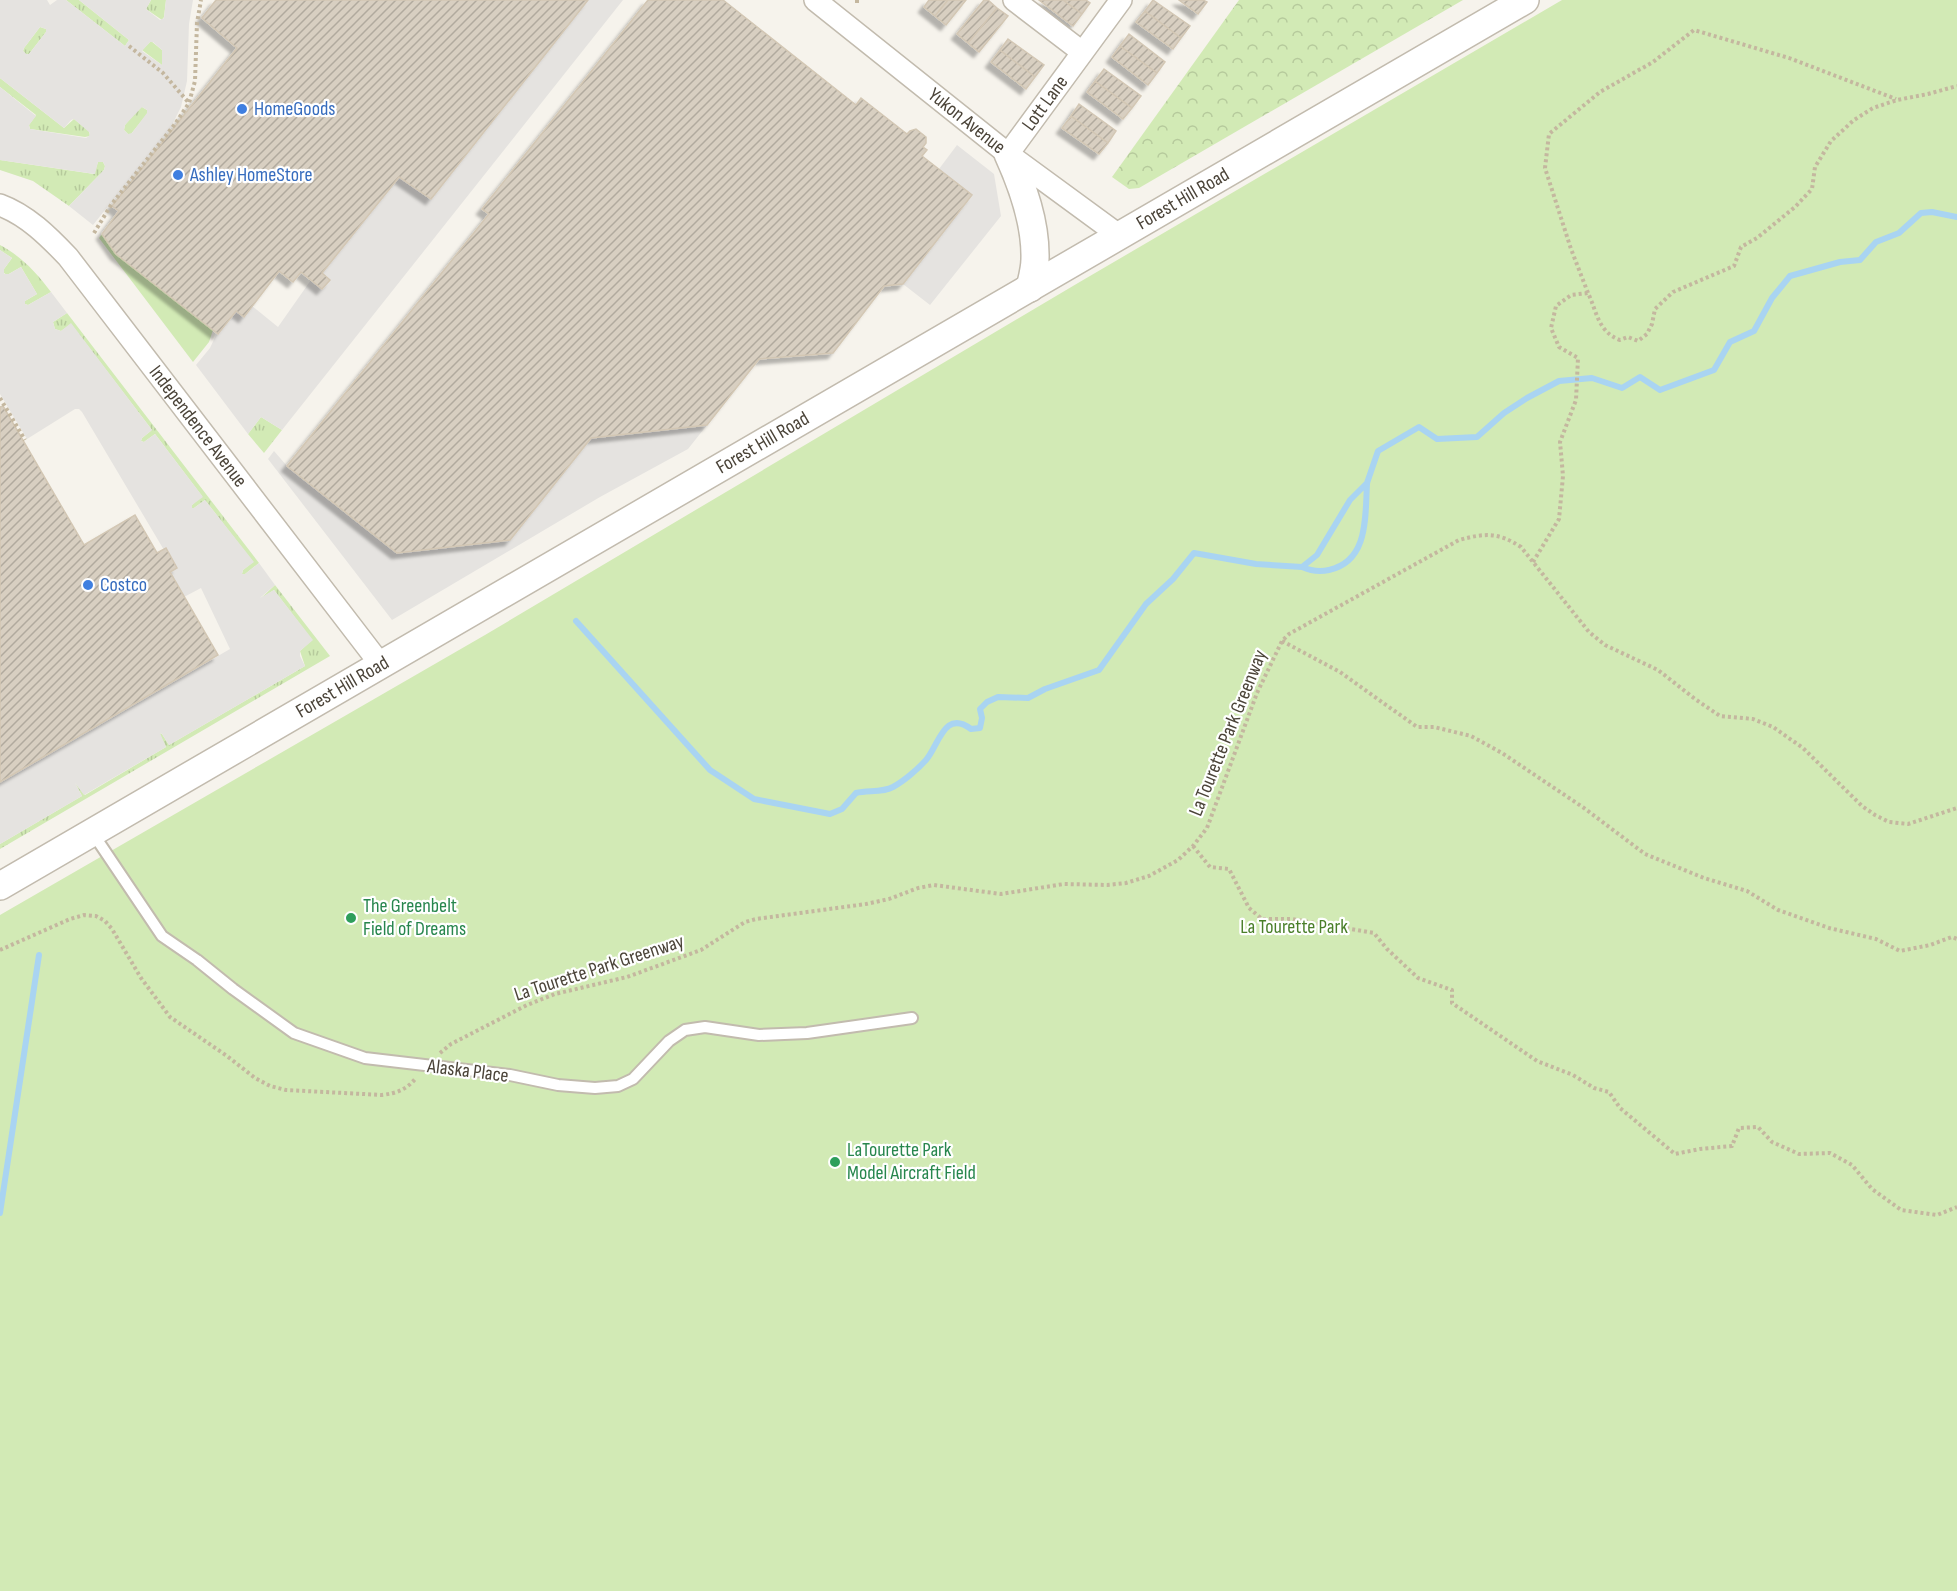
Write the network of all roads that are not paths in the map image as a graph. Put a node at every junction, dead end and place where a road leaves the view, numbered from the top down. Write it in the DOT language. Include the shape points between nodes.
graph roads {
  1 [pos="815,0"];
  2 [pos="1014,0"];
  3 [pos="1121,0"];
  4 [pos="1525,0"];
  5 [pos="1082,52"];
  6 [pos="1008,154"];
  7 [pos="0,205"];
  8 [pos="1120,236"];
  9 [pos="1030,288"];
  10 [pos="381,665"];
  11 [pos="92,832"];
  12 [pos="0,886"];
  13 [pos="912,1018"];
  1 -- 6 [label="street, Yukon Avenue"];
  2 -- 5 [label="street"];
  3 -- 5 [label="street, Lott Lane"];
  4 -- 8 [label="street, Forest Hill Road"];
  5 -- 6 [label="street, Lott Lane"];
  6 -- 8 [label="street, Yukon Avenue"];
  6 -- 9 [label="street" via="1024,188 1031,223 1035,259"];
  7 -- 10 [label="street, Independence Avenue" via="32,223 68,257"];
  8 -- 9 [label="street, Forest Hill Road"];
  9 -- 10 [label="street, Forest Hill Road"];
  10 -- 11 [label="street, Forest Hill Road"];
  11 -- 12 [label="street, Forest Hill Road"];
  11 -- 13 [label="lane, Alaska Place" via="162,936 294,1033 365,1058 595,1088 618,1086 633,1079 685,1030 705,1027 759,1035 807,1033"];
}
